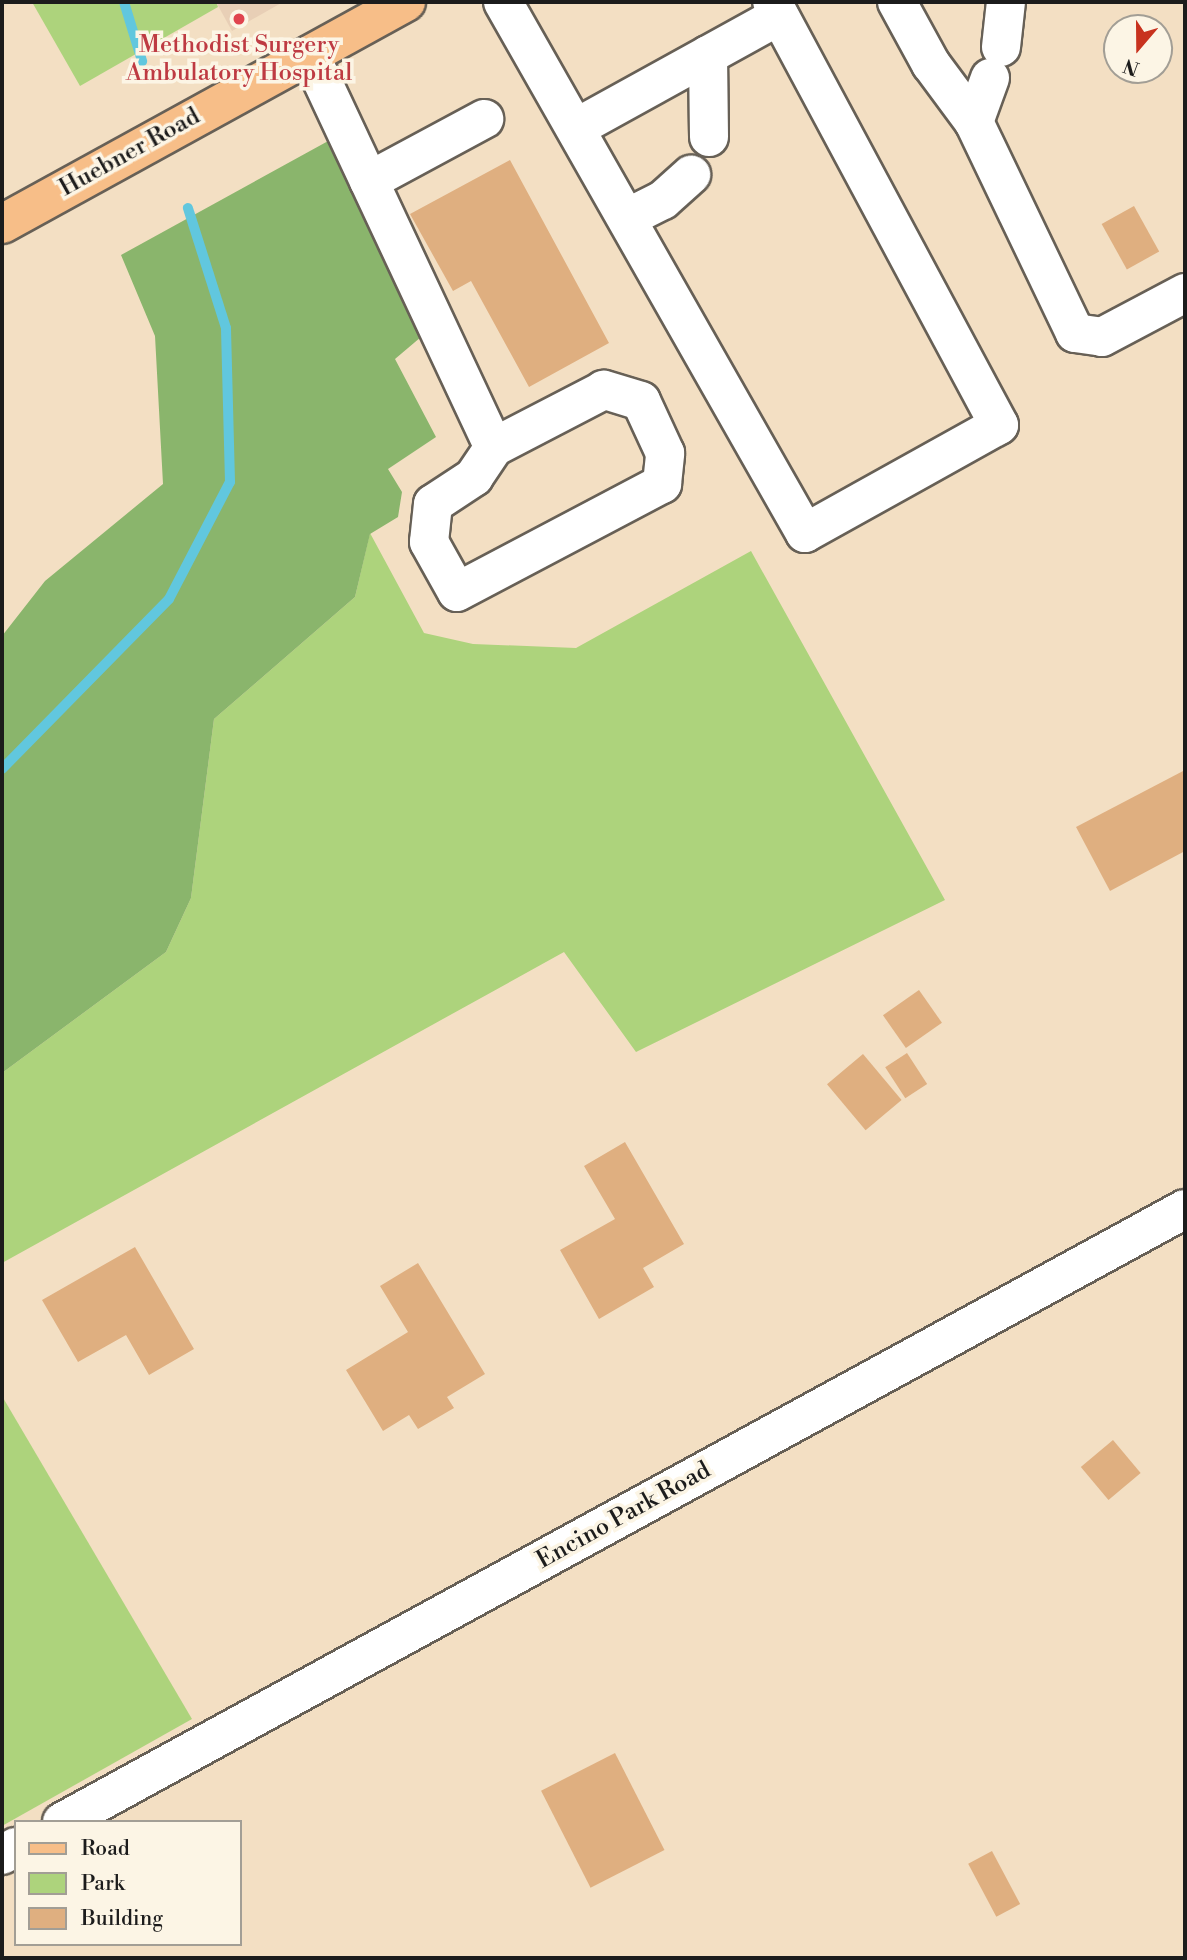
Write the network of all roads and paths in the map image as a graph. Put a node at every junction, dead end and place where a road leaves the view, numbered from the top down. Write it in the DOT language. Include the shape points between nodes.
graph roads {
  1 [pos="406,2"];
  2 [pos="503,2"];
  3 [pos="897,2"];
  4 [pos="1006,2"];
  5 [pos="776,9"];
  6 [pos="310,55"];
  7 [pos="708,55"];
  8 [pos="484,119"];
  9 [pos="974,122"];
  10 [pos="576,128"];
  11 [pos="709,136"];
  12 [pos="691,175"];
  13 [pos="369,181"];
  14 [pos="627,218"];
  15 [pos="2,224"];
  16 [pos="1185,293"];
  17 [pos="494,447"];
  18 [pos="1185,1209"];
  19 [pos="66,1820"];
  1 -- 6 [label="main road, Huebner Road"];
  2 -- 10 [label="street"];
  3 -- 9 [label="street" via="931,64"];
  4 -- 9 [label="street" via="995,63"];
  5 -- 7 [label="street"];
  5 -- 14 [label="street" via="999,425 805,533"];
  6 -- 13 [label="street"];
  6 -- 15 [label="main road, Huebner Road"];
  7 -- 10 [label="street"];
  7 -- 11 [label="street"];
  8 -- 13 [label="street"];
  9 -- 16 [label="street" via="1075,332 1102,337"];
  10 -- 14 [label="street"];
  12 -- 14 [label="street" via="663,200"];
  13 -- 17 [label="street"];
  17 -- 17 [label="street" via="474,477 433,504 429,542 457,593 662,484 665,453 641,401 604,390"];
  18 -- 19 [label="street, Encino Park Road"];
}
